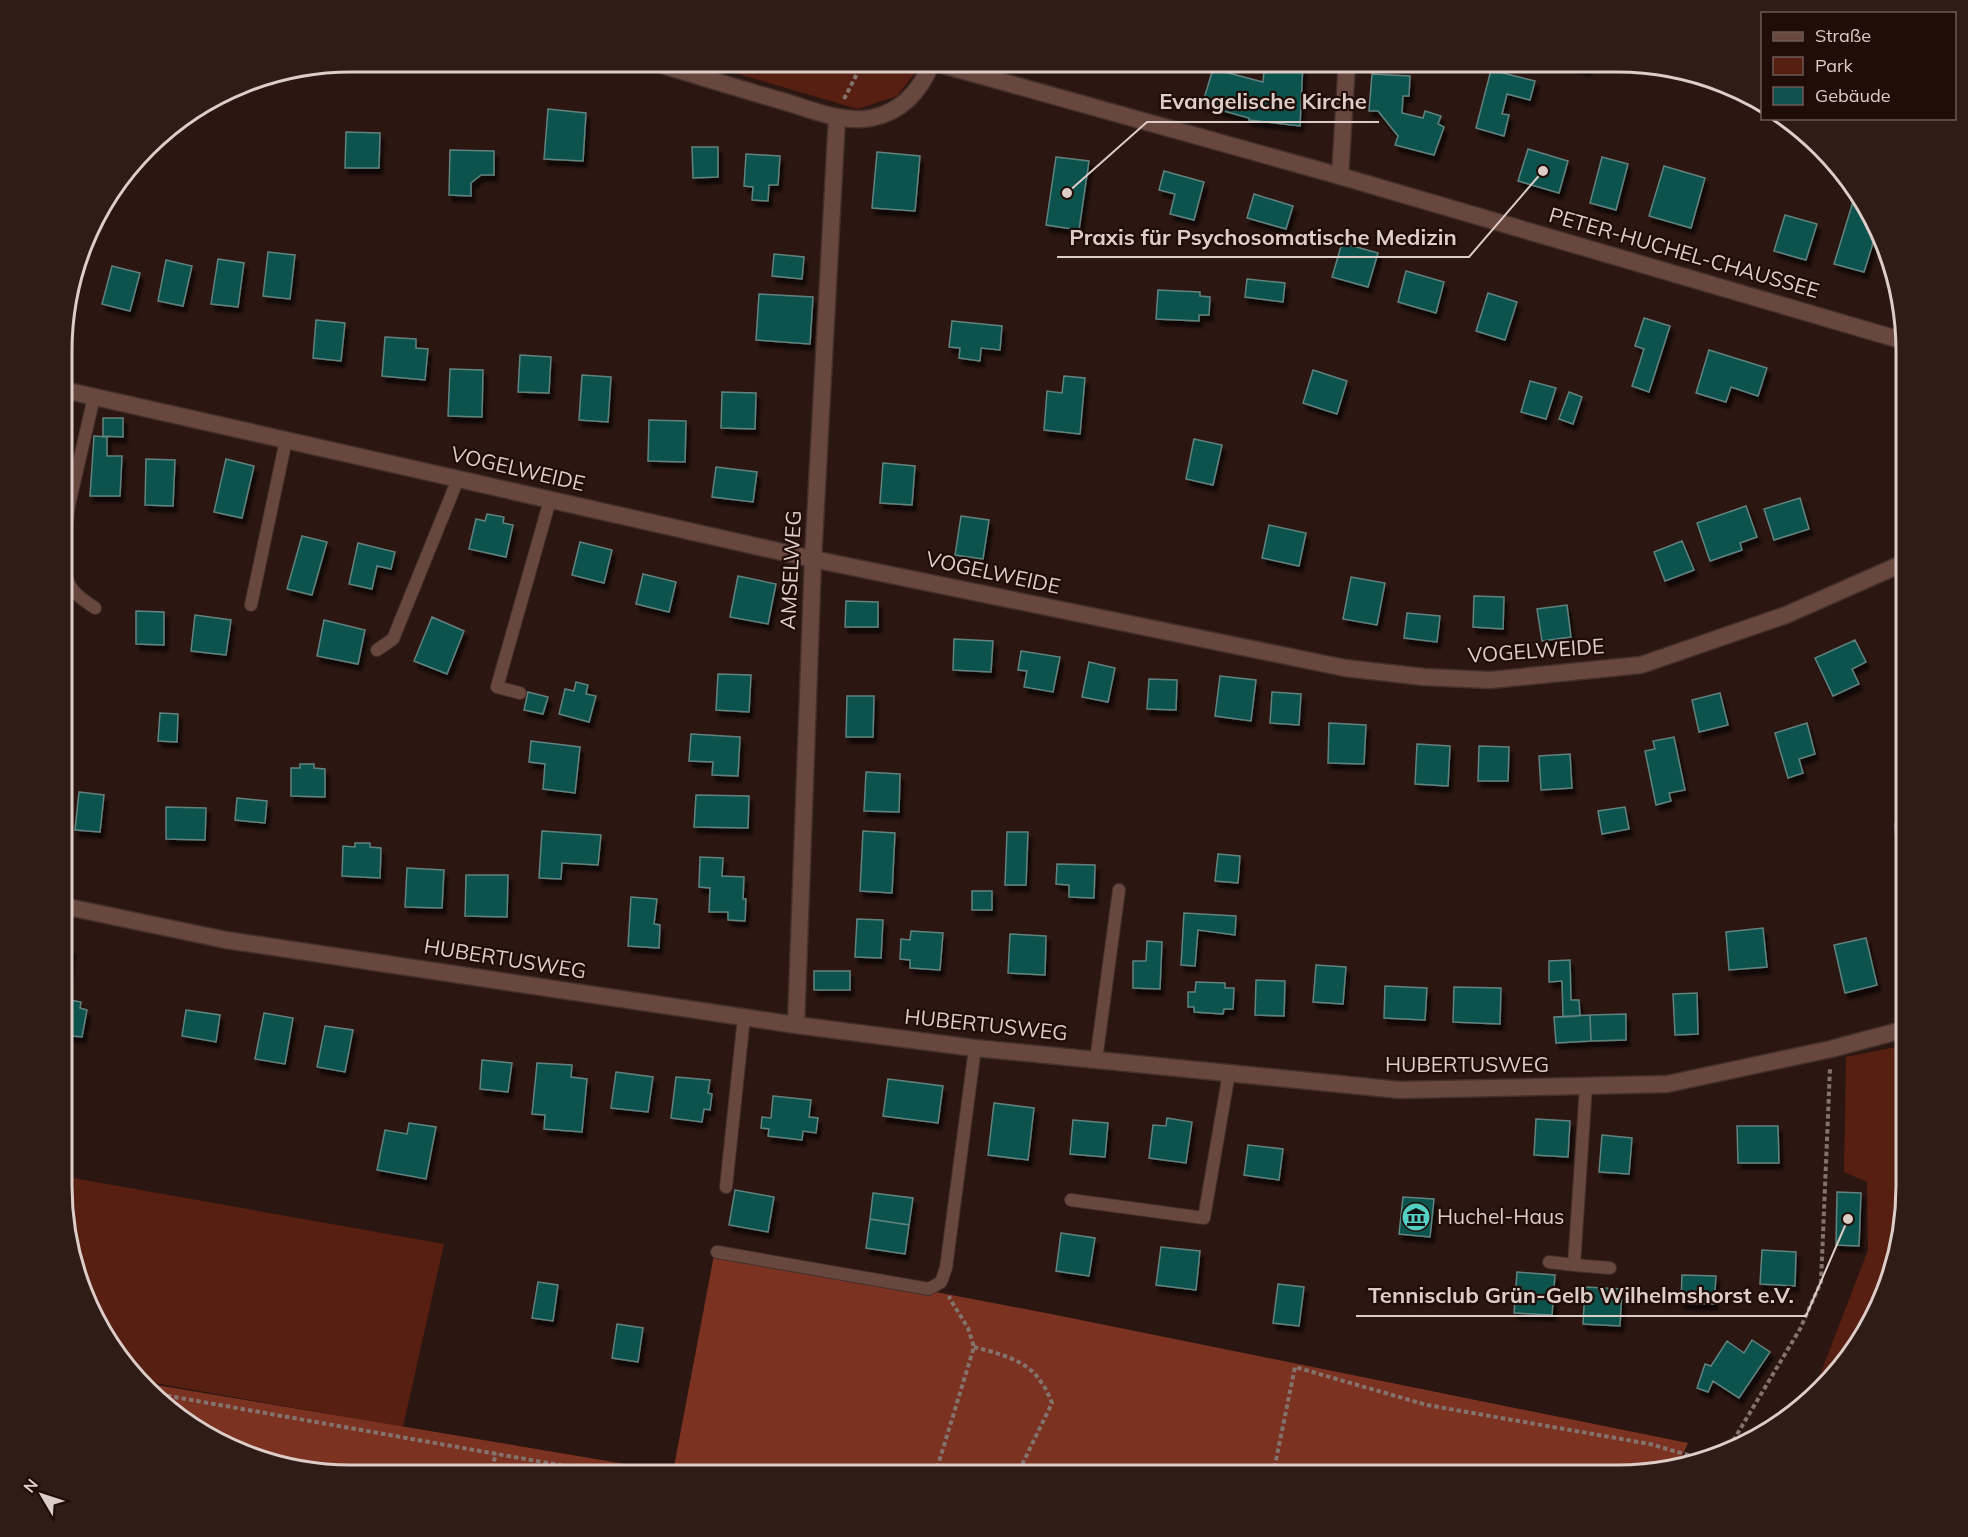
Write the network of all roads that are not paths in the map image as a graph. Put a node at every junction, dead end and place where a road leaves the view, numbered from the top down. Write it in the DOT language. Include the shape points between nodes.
graph roads {
  1 [pos="684,72"];
  2 [pos="928,72"];
  3 [pos="967,72"];
  4 [pos="1346,72"];
  5 [pos="837,117"];
  6 [pos="1340,177"];
  7 [pos="1895,338"];
  8 [pos="72,392"];
  9 [pos="94,397"];
  10 [pos="286,440"];
  11 [pos="458,479"];
  12 [pos="72,492"];
  13 [pos="550,500"];
  14 [pos="813,559"];
  15 [pos="1896,566"];
  16 [pos="72,590"];
  17 [pos="251,605"];
  18 [pos="95,608"];
  19 [pos="377,650"];
  20 [pos="520,693"];
  21 [pos="1119,891"];
  22 [pos="72,908"];
  23 [pos="744,1017"];
  24 [pos="796,1025"];
  25 [pos="1896,1032"];
  26 [pos="975,1048"];
  27 [pos="1096,1060"];
  28 [pos="1229,1073"];
  29 [pos="1586,1086"];
  30 [pos="726,1187"];
  31 [pos="1071,1200"];
  32 [pos="717,1252"];
  33 [pos="1549,1262"];
  34 [pos="1574,1265"];
  35 [pos="1610,1268"];
  1 -- 5 [label="street"];
  2 -- 5 [label="street" via="909,100 889,112 868,118"];
  3 -- 6 [label="street, PETER-HUCHEL-CHAUSSEE"];
  4 -- 6 [label="street"];
  5 -- 14 [label="street, AMSELWEG"];
  6 -- 7 [label="street, PETER-HUCHEL-CHAUSSEE"];
  8 -- 9 [label="street, VOGELWEIDE"];
  9 -- 10 [label="street, VOGELWEIDE"];
  9 -- 12 [label="lane"];
  10 -- 11 [label="street, VOGELWEIDE"];
  10 -- 17 [label="lane"];
  11 -- 13 [label="street, VOGELWEIDE"];
  11 -- 19 [label="lane" via="393,639"];
  13 -- 14 [label="street, VOGELWEIDE"];
  13 -- 20 [label="lane" via="497,687"];
  14 -- 15 [label="street, VOGELWEIDE" via="1345,668 1424,678 1490,680 1641,665 1786,615"];
  14 -- 24 [label="street, AMSELWEG"];
  16 -- 18 [label="lane"];
  21 -- 27 [label="lane"];
  22 -- 23 [label="street, HUBERTUSWEG" via="226,939"];
  23 -- 24 [label="street, HUBERTUSWEG"];
  23 -- 30 [label="lane"];
  24 -- 26 [label="street, HUBERTUSWEG"];
  25 -- 29 [label="street, HUBERTUSWEG" via="1667,1084"];
  26 -- 27 [label="street, HUBERTUSWEG"];
  26 -- 32 [label="lane" via="941,1282 929,1289"];
  27 -- 28 [label="street, HUBERTUSWEG"];
  28 -- 29 [label="street, HUBERTUSWEG" via="1400,1090"];
  28 -- 31 [label="lane" via="1204,1218"];
  29 -- 34 [label="lane"];
  33 -- 34 [label="lane"];
  34 -- 35 [label="lane"];
}
